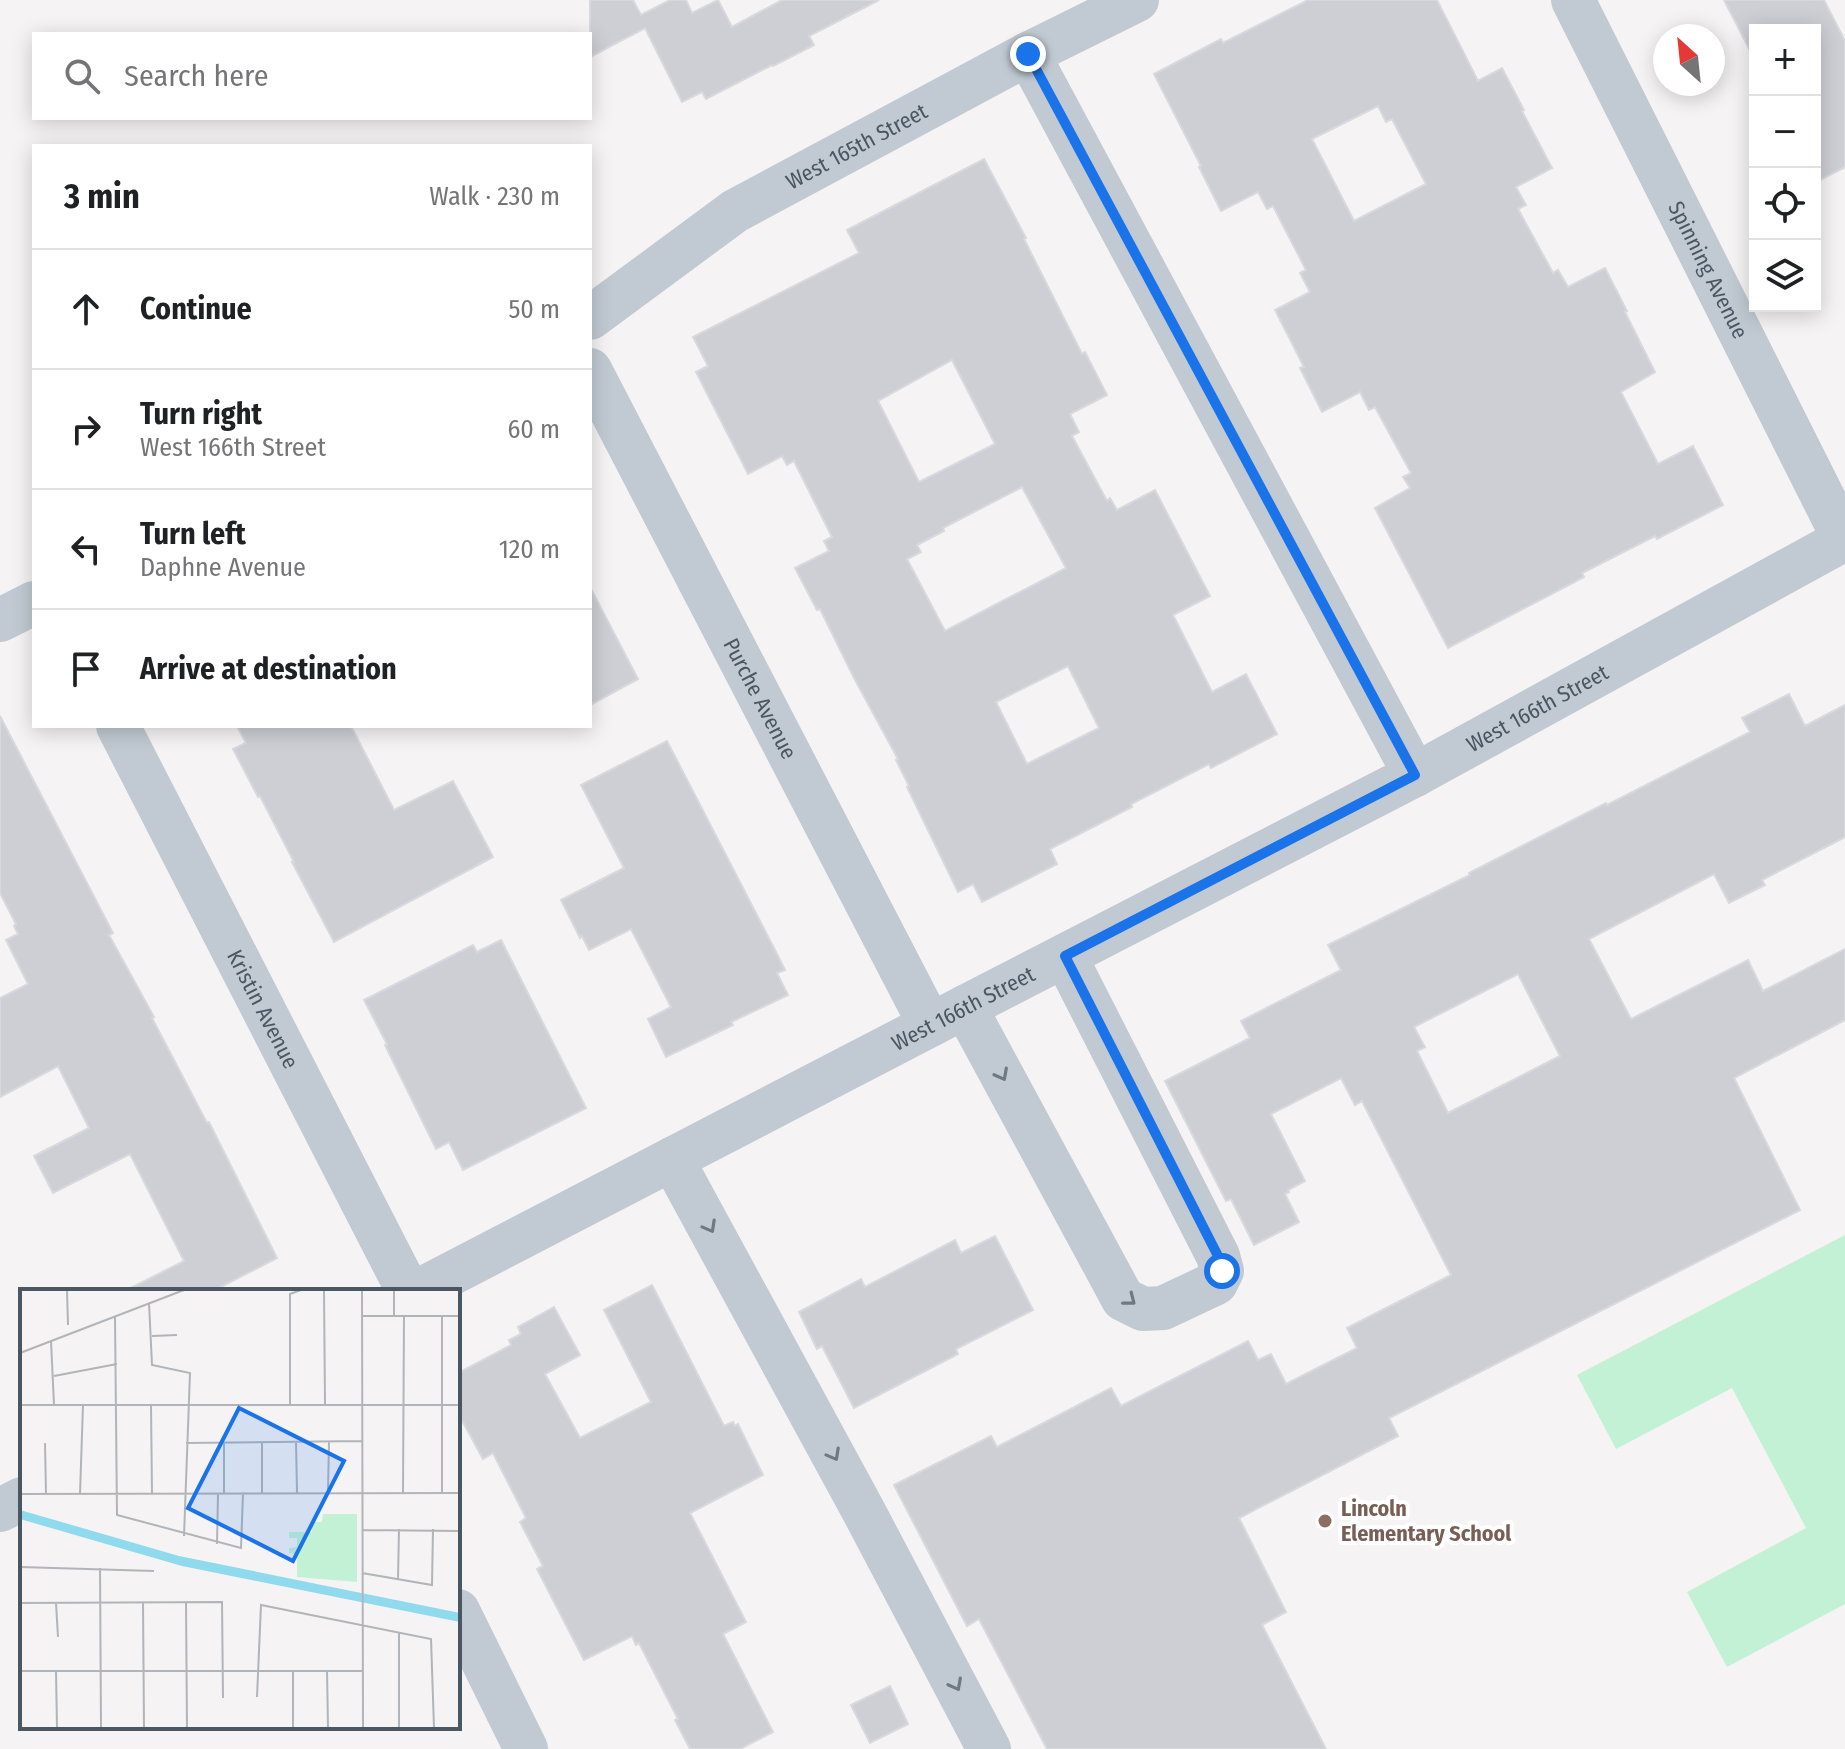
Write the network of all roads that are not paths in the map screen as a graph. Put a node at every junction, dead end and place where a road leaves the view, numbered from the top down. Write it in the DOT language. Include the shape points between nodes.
graph roads {
  1 [pos="1137,0"];
  2 [pos="1573,0"];
  3 [pos="1028,54"];
  4 [pos="592,317"];
  5 [pos="592,374"];
  6 [pos="1844,539"];
  7 [pos="32,604"];
  8 [pos="0,620"];
  9 [pos="119,728"];
  10 [pos="1415,775"];
  11 [pos="1065,956"];
  12 [pos="948,1016"];
  13 [pos="672,1159"];
  14 [pos="407,1289"];
  15 [pos="422,1289"];
  16 [pos="20,1500"];
  17 [pos="0,1510"];
  18 [pos="460,1615"];
  19 [pos="526,1749"];
  20 [pos="989,1749"];
  1 -- 3 [label="street, West 165th Street"];
  2 -- 6 [label="street, Spinning Avenue"];
  3 -- 4 [label="street, West 165th Street" via="735,211"];
  3 -- 10 [label="street"];
  5 -- 12 [label="street, Purche Avenue"];
  6 -- 10 [label="street, West 166th Street"];
  7 -- 8 [label="street"];
  9 -- 14 [label="street, Kristin Avenue"];
  10 -- 11 [label="street, West 166th Street"];
  11 -- 12 [label="street, West 166th Street"];
  12 -- 11 [label="street, Purche Avenue, one-way" via="1123,1299 1143,1309 1163,1308 1216,1283 1222,1271 1218,1256"];
  12 -- 13 [label="street, West 166th Street"];
  13 -- 15 [label="street, West 166th Street"];
  13 -- 20 [label="street, one-way"];
  16 -- 17 [label="street"];
  18 -- 19 [label="street"];
}
